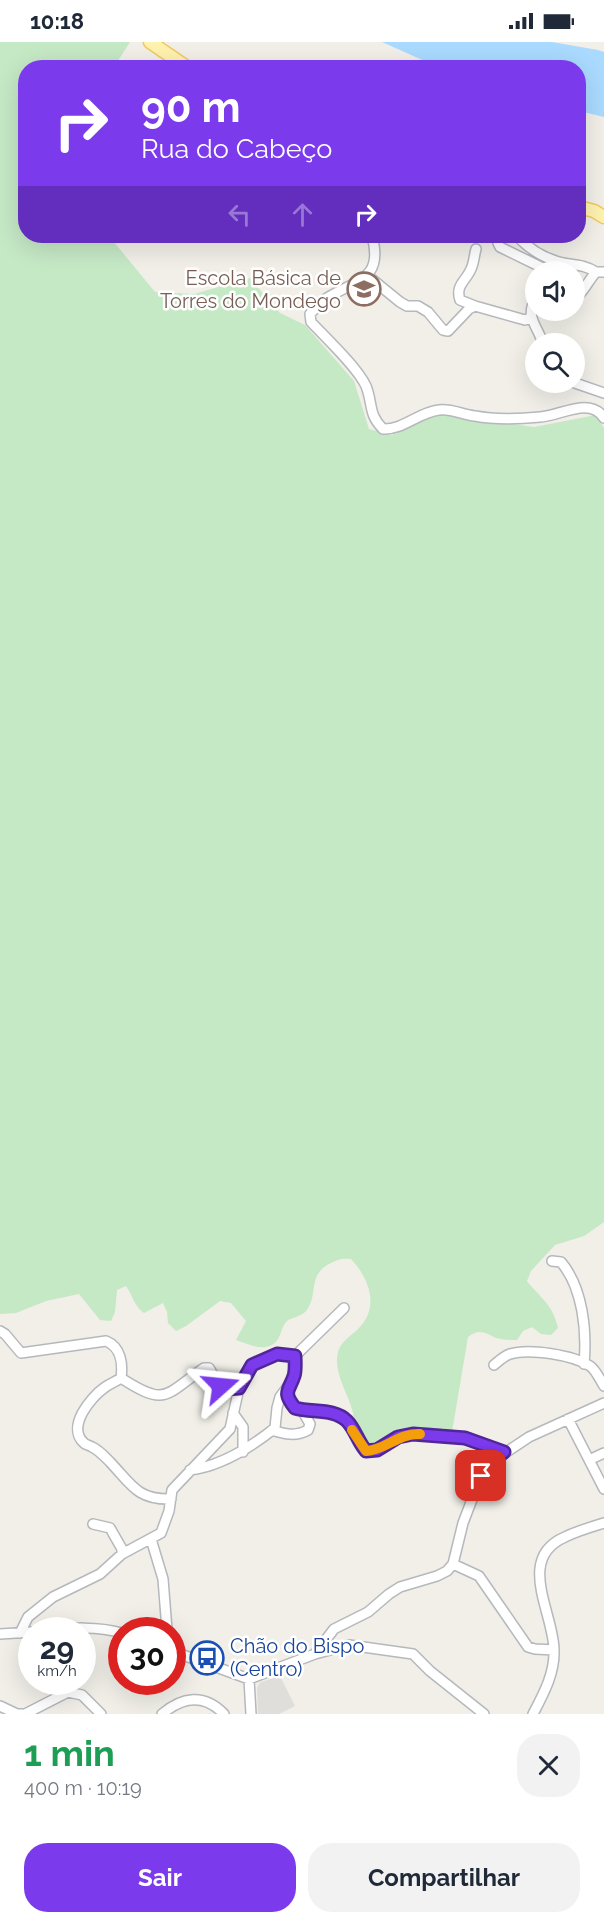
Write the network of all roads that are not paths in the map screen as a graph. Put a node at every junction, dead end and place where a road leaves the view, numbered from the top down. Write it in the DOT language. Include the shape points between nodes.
graph roads {
  1 [pos="150,42"];
  2 [pos="176,60"];
  3 [pos="586,209"];
  4 [pos="604,217"];
  5 [pos="374,243"];
  6 [pos="498,243"];
  7 [pos="525,243"];
  8 [pos="476,249"];
  9 [pos="529,261"];
  10 [pos="553,261"];
  11 [pos="585,265"];
  12 [pos="600,272"];
  13 [pos="368,276"];
  14 [pos="585,286"];
  15 [pos="475,306"];
  16 [pos="525,320"];
  17 [pos="585,386"];
  18 [pos="604,393"];
  19 [pos="604,418"];
  20 [pos="552,1261"];
  21 [pos="344,1308"];
  22 [pos="0,1331"];
  23 [pos="295,1356"];
  24 [pos="584,1364"];
  25 [pos="494,1365"];
  26 [pos="121,1378"];
  27 [pos="289,1385"];
  28 [pos="604,1386"];
  29 [pos="239,1388"];
  30 [pos="604,1403"];
  31 [pos="302,1410"];
  32 [pos="233,1413"];
  33 [pos="568,1419"];
  34 [pos="272,1430"];
  35 [pos="243,1452"];
  36 [pos="504,1452"];
  37 [pos="604,1453"];
  38 [pos="589,1460"];
  39 [pos="190,1470"];
  40 [pos="604,1489"];
  41 [pos="171,1499"];
  42 [pos="604,1523"];
  43 [pos="93,1524"];
  44 [pos="151,1539"];
  45 [pos="122,1554"];
  46 [pos="453,1564"];
  47 [pos="28,1617"];
  48 [pos="166,1617"];
  49 [pos="18,1633"];
  50 [pos="0,1634"];
  51 [pos="554,1650"];
  52 [pos="315,1654"];
  53 [pos="186,1656"];
  54 [pos="249,1679"];
  55 [pos="0,1706"];
  56 [pos="24,1714"];
  57 [pos="101,1714"];
  58 [pos="162,1714"];
  59 [pos="224,1714"];
  60 [pos="251,1714"];
  61 [pos="484,1714"];
  62 [pos="533,1714"];
  1 -- 2 [label="main road"];
  3 -- 4 [label="main road"];
  5 -- 13 [label="street" via="374,262"];
  6 -- 9 [label="street"];
  7 -- 10 [label="street"];
  8 -- 15 [label="street" via="472,267 458,293 460,300"];
  11 -- 12 [label="street"];
  12 -- 14 [label="street"];
  13 -- 15 [label="street" via="400,302 428,312 443,330 448,331"];
  13 -- 19 [label="street" via="324,300 310,318 365,386 371,412 383,429 393,430 430,411 443,409 518,419 548,417 586,406"];
  15 -- 16 [label="street"];
  17 -- 18 [label="street"];
  20 -- 24 [label="street" via="561,1262 574,1281 583,1320"];
  21 -- 23 [label="street"];
  22 -- 26 [label="street" via="21,1353 106,1341 118,1353"];
  23 -- 27 [label="street" via="294,1377"];
  23 -- 29 [label="street" via="277,1354 252,1365"];
  24 -- 25 [label="street" via="537,1352 507,1355"];
  24 -- 28 [label="street" via="592,1367"];
  26 -- 29 [label="street" via="150,1395 165,1396 209,1368 221,1386"];
  26 -- 41 [label="street" via="104,1388 87,1406 78,1426 79,1435 137,1490 154,1500"];
  27 -- 31 [label="street" via="290,1401"];
  27 -- 34 [label="street" via="279,1400 277,1425"];
  29 -- 32 [label="street"];
  30 -- 33 [label="street"];
  31 -- 34 [label="street" via="310,1424 308,1430 288,1434"];
  31 -- 36 [label="street" via="333,1413 347,1422 366,1451 413,1434 465,1438"];
  32 -- 35 [label="street" via="243,1427"];
  32 -- 39 [label="street" via="230,1429"];
  33 -- 36 [label="street"];
  33 -- 38 [label="street"];
  34 -- 35 [label="street"];
  35 -- 39 [label="street"];
  36 -- 46 [label="street" via="481,1476"];
  37 -- 38 [label="street"];
  38 -- 40 [label="street"];
  39 -- 41 [label="street" via="172,1490"];
  41 -- 44 [label="street" via="161,1533"];
  42 -- 51 [label="street" via="563,1537 541,1562 538,1577"];
  43 -- 45 [label="street" via="110,1528"];
  44 -- 45 [label="street"];
  44 -- 48 [label="street" via="163,1579"];
  45 -- 47 [label="street" via="100,1574 53,1597"];
  46 -- 51 [label="street" via="479,1576 528,1647"];
  46 -- 52 [label="street" via="437,1576 400,1587 368,1612 334,1629"];
  49 -- 50 [label="street"];
  51 -- 62 [label="street" via="552,1674"];
  52 -- 54 [label="street"];
  52 -- 61 [label="street" via="348,1645 413,1654"];
  53 -- 54 [label="street"];
  54 -- 60 [label="street"];
  55 -- 56 [label="street"];
  56 -- 57 [label="street" via="68,1692 82,1695"];
  58 -- 59 [label="street" via="173,1704 193,1700 211,1704"];
}
